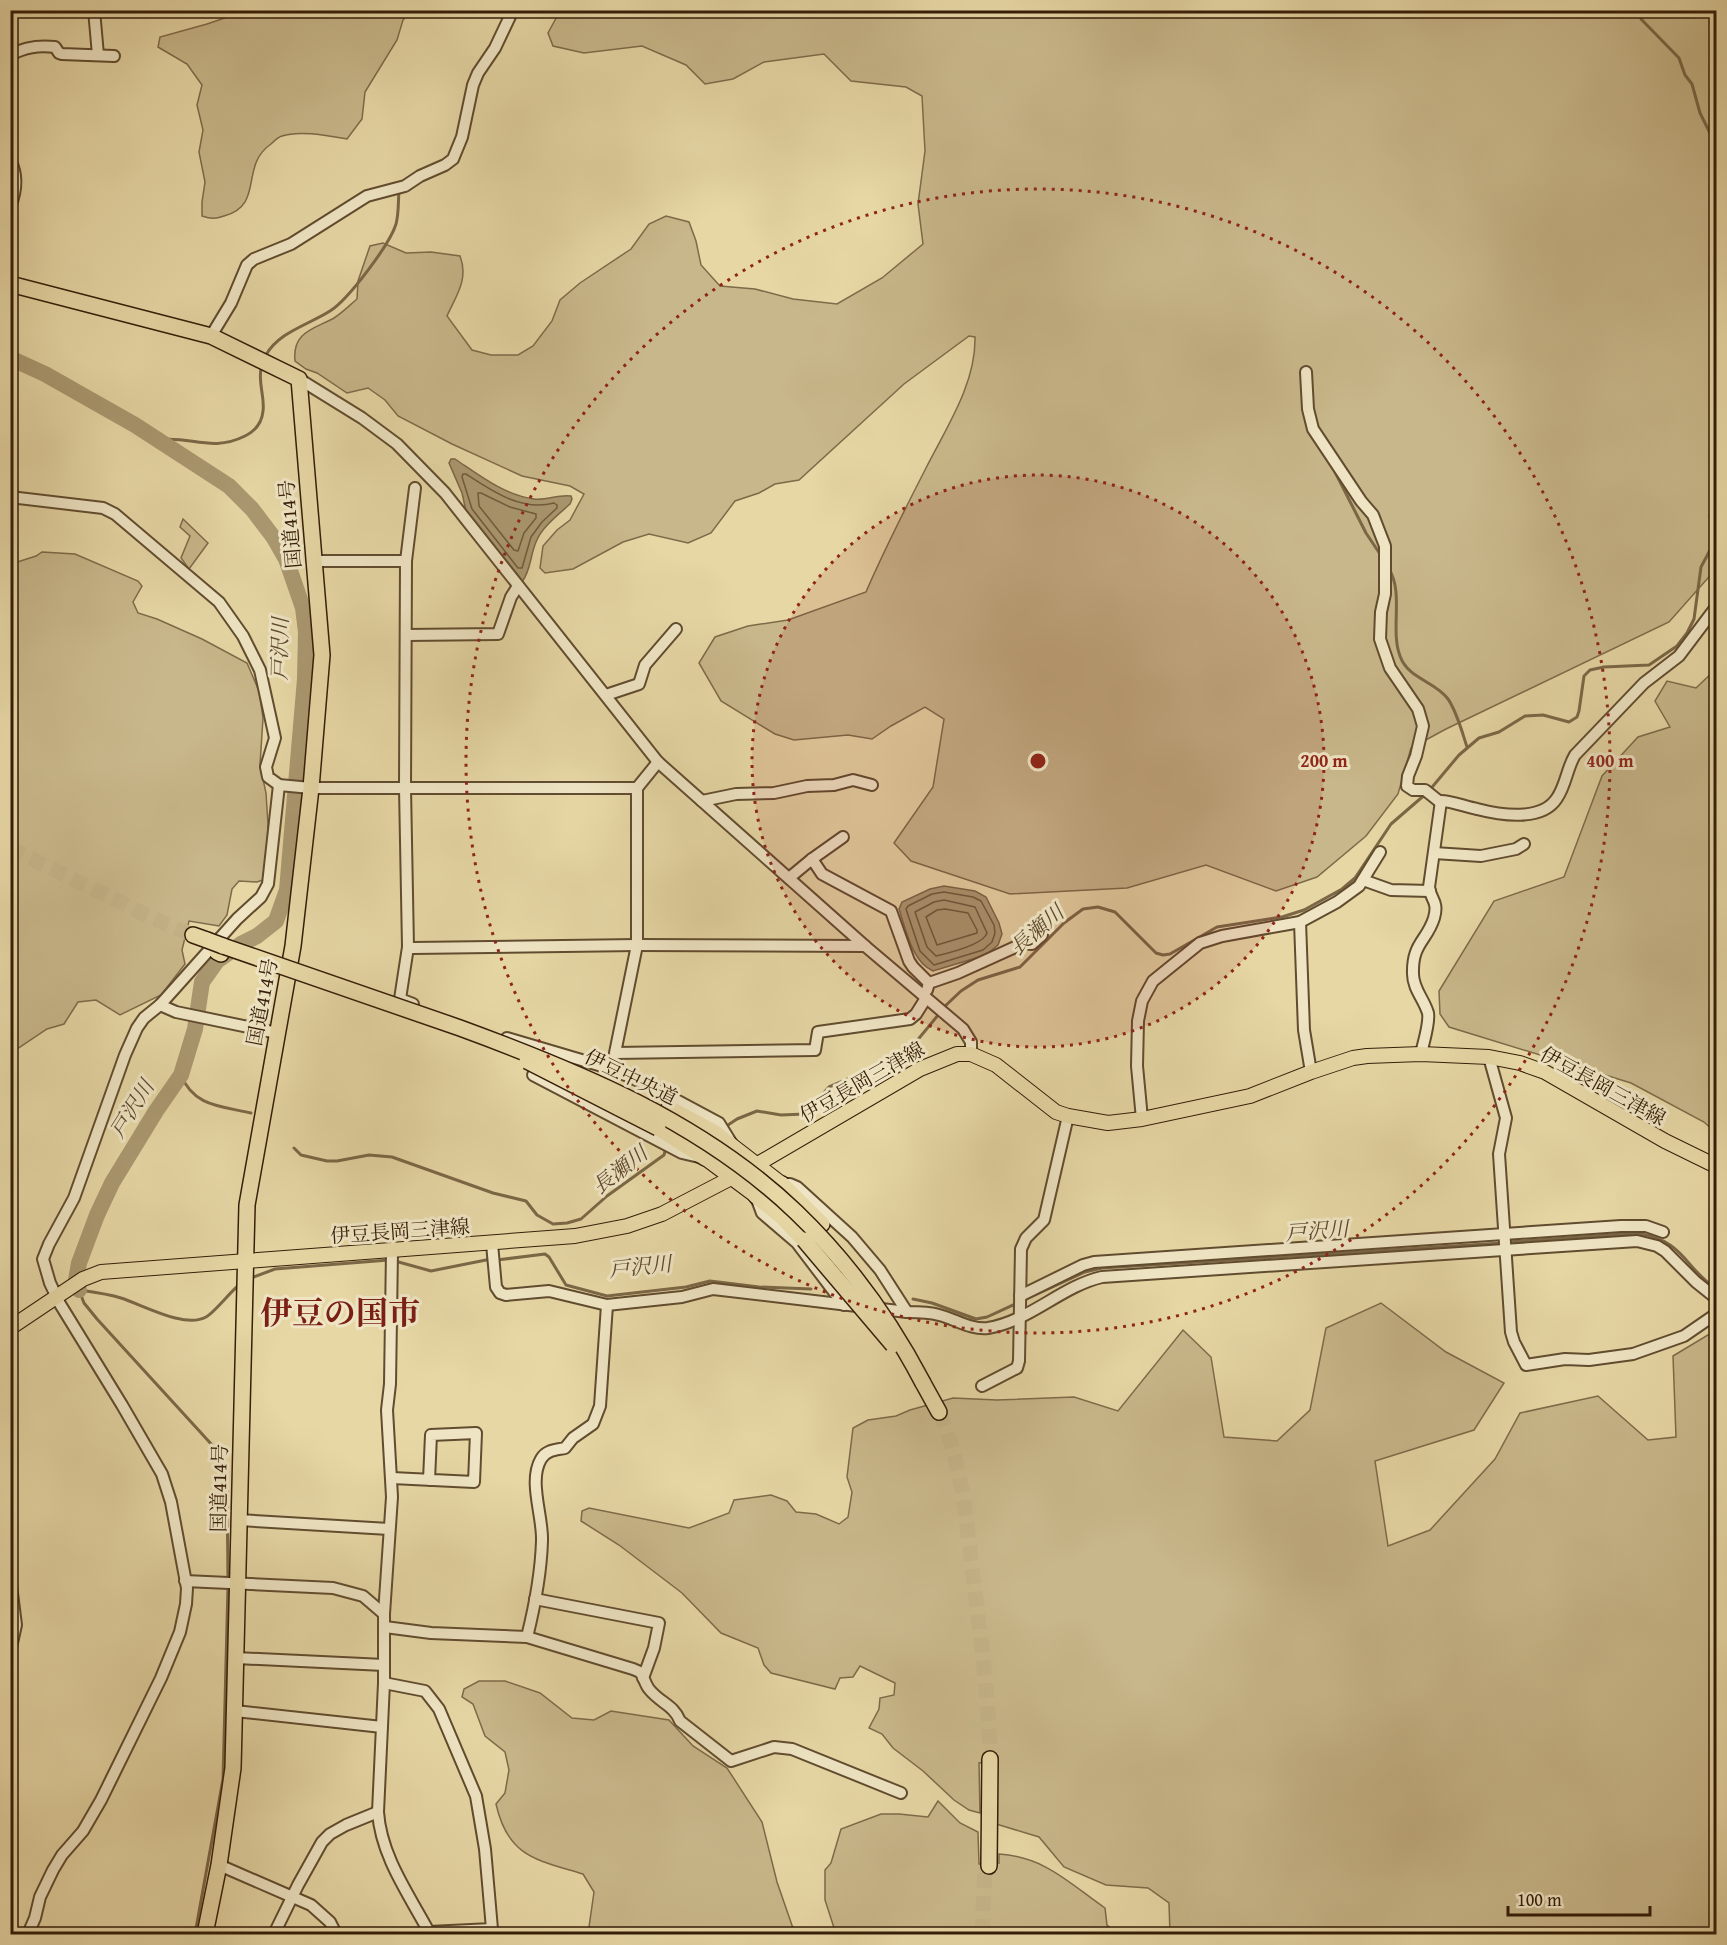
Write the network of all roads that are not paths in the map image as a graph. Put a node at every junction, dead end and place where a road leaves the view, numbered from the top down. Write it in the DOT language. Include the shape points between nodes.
graph roads {
  1 [pos="94,10"];
  2 [pos="513,10"];
  3 [pos="98,55"];
  4 [pos="10,56"];
  5 [pos="114,56"];
  6 [pos="10,160"];
  7 [pos="10,207"];
  8 [pos="10,285"];
  9 [pos="211,336"];
  10 [pos="1306,372"];
  11 [pos="299,379"];
  12 [pos="415,488"];
  13 [pos="10,497"];
  14 [pos="314,561"];
  15 [pos="406,561"];
  16 [pos="518,586"];
  17 [pos="1716,607"];
  18 [pos="676,629"];
  19 [pos="407,635"];
  20 [pos="606,695"];
  21 [pos="658,762"];
  22 [pos="283,785"];
  23 [pos="872,785"];
  24 [pos="308,788"];
  25 [pos="637,788"];
  26 [pos="405,789"];
  27 [pos="702,801"];
  28 [pos="1440,802"];
  29 [pos="843,837"];
  30 [pos="1524,843"];
  31 [pos="1380,852"];
  32 [pos="1434,854"];
  33 [pos="812,859"];
  34 [pos="789,878"];
  35 [pos="1364,880"];
  36 [pos="1430,891"];
  37 [pos="1300,922"];
  38 [pos="1042,935"];
  39 [pos="637,945"];
  40 [pos="865,946"];
  41 [pos="408,947"];
  42 [pos="929,983"];
  43 [pos="928,1000"];
  44 [pos="160,1005"];
  45 [pos="277,1033"];
  46 [pos="615,1053"];
  47 [pos="971,1054"];
  48 [pos="1422,1054"];
  49 [pos="518,1055"];
  50 [pos="535,1056"];
  51 [pos="1489,1057"];
  52 [pos="612,1069"];
  53 [pos="1311,1072"];
  54 [pos="533,1075"];
  55 [pos="607,1112"];
  56 [pos="1068,1116"];
  57 [pos="1142,1119"];
  58 [pos="716,1133"];
  59 [pos="734,1146"];
  60 [pos="705,1158"];
  61 [pos="756,1165"];
  62 [pos="1716,1166"];
  63 [pos="731,1176"];
  64 [pos="782,1185"];
  65 [pos="756,1196"];
  66 [pos="1663,1232"];
  67 [pos="1505,1242"];
  68 [pos="492,1244"];
  69 [pos="392,1251"];
  70 [pos="244,1262"];
  71 [pos="56,1297"];
  72 [pos="1020,1297"];
  73 [pos="1716,1298"];
  74 [pos="607,1305"];
  75 [pos="844,1305"];
  76 [pos="907,1312"];
  77 [pos="1020,1314"];
  78 [pos="1716,1314"];
  79 [pos="10,1328"];
  80 [pos="900,1354"];
  81 [pos="919,1379"];
  82 [pos="982,1386"];
  83 [pos="937,1413"];
  84 [pos="392,1478"];
  85 [pos="429,1480"];
  86 [pos="239,1520"];
  87 [pos="389,1529"];
  88 [pos="10,1577"];
  89 [pos="185,1581"];
  90 [pos="236,1583"];
  91 [pos="535,1599"];
  92 [pos="384,1614"];
  93 [pos="385,1627"];
  94 [pos="527,1637"];
  95 [pos="10,1652"];
  96 [pos="236,1658"];
  97 [pos="384,1665"];
  98 [pos="643,1678"];
  99 [pos="384,1683"];
  100 [pos="235,1711"];
  101 [pos="382,1727"];
  102 [pos="988,1759"];
  103 [pos="901,1793"];
  104 [pos="378,1812"];
  105 [pos="219,1865"];
  106 [pos="987,1866"];
  107 [pos="293,1897"];
  108 [pos="429,1933"];
  109 [pos="28,1935"];
  110 [pos="205,1935"];
  111 [pos="274,1935"];
  112 [pos="336,1935"];
  1 -- 3 [label="street"];
  2 -- 9 [label="street" via="495,48 477,73 453,159 405,186 367,196 291,244 254,259 247,265"];
  3 -- 4 [label="street" via="62,54 55,47 39,46"];
  3 -- 5 [label="street"];
  6 -- 7 [label="street" via="15,181"];
  8 -- 9 [label="highway"];
  9 -- 11 [label="highway"];
  10 -- 28 [label="street" via="1308,409 1314,429 1373,515 1384,546 1385,594 1380,639 1390,668 1422,718 1422,733 1407,782 1410,789 1428,793"];
  11 -- 14 [label="highway, 国道414号"];
  11 -- 16 [label="street" via="397,444 445,493"];
  12 -- 15 [label="street"];
  13 -- 22 [label="street" via="103,508 115,514 219,602 260,669 275,738 266,767 268,777"];
  14 -- 15 [label="street"];
  14 -- 24 [label="highway, 国道414号" via="322,655"];
  15 -- 19 [label="street"];
  16 -- 19 [label="street" via="498,634"];
  16 -- 20 [label="street"];
  17 -- 28 [label="street" via="1679,656 1644,682 1575,755 1553,803 1523,814"];
  18 -- 20 [label="street" via="645,665 639,684"];
  19 -- 26 [label="street"];
  20 -- 21 [label="street"];
  21 -- 25 [label="street"];
  21 -- 27 [label="street"];
  22 -- 24 [label="street"];
  22 -- 44 [label="street" via="268,884 261,897"];
  23 -- 27 [label="street" via="853,780"];
  24 -- 26 [label="street"];
  24 -- 45 [label="highway, 国道414号" via="293,946"];
  25 -- 26 [label="street"];
  25 -- 39 [label="street"];
  26 -- 41 [label="street"];
  27 -- 34 [label="street"];
  28 -- 32 [label="street"];
  29 -- 33 [label="street"];
  30 -- 32 [label="street" via="1516,849 1481,856"];
  31 -- 35 [label="street"];
  32 -- 36 [label="street"];
  33 -- 34 [label="street"];
  33 -- 42 [label="street" via="822,874 891,910 909,961"];
  34 -- 40 [label="street"];
  35 -- 36 [label="street" via="1391,890"];
  35 -- 37 [label="street" via="1337,902"];
  36 -- 48 [label="street" via="1435,902 1434,918 1415,951 1413,974 1428,1013"];
  37 -- 53 [label="street" via="1304,1030"];
  37 -- 57 [label="street" via="1200,943 1154,981 1142,1001 1138,1021"];
  38 -- 42 [label="street" via="1032,944 1020,945"];
  39 -- 40 [label="street"];
  39 -- 41 [label="street"];
  39 -- 46 [label="street"];
  40 -- 43 [label="street"];
  41 -- 52 [label="street" via="400,999 523,1044"];
  42 -- 43 [label="street"];
  43 -- 46 [label="street" via="910,1019 818,1032 814,1050"];
  43 -- 47 [label="street" via="969,1036"];
  44 -- 45 [label="street" via="176,1012"];
  44 -- 71 [label="street" via="137,1028 74,1198 45,1252 45,1268"];
  45 -- 70 [label="highway, 国道414号" via="247,1205"];
  46 -- 52 [label="street"];
  47 -- 56 [label="main road, 伊豆長岡三津線" via="996,1065 1046,1105"];
  47 -- 61 [label="main road, 伊豆長岡三津線" via="951,1056 920,1069"];
  48 -- 51 [label="main road, 伊豆長岡三津線"];
  48 -- 53 [label="main road, 伊豆長岡三津線" via="1353,1058"];
  49 -- 50 [label="highway, 伊豆中央道, bridge" via="210,945"];
  49 -- 60 [label="highway, bridge" via="658,1128"];
  49 -- 80 [label="highway, 伊豆中央道, bridge" via="644,1112 700,1144 748,1179 792,1216 836,1263"];
  50 -- 58 [label="highway, bridge" via="614,1081"];
  50 -- 81 [label="highway, 伊豆中央道, bridge" via="621,1093 684,1128 778,1195 842,1261 891,1328"];
  51 -- 62 [label="main road, 伊豆長岡三津線" via="1545,1072"];
  51 -- 67 [label="street" via="1506,1118 1498,1154"];
  52 -- 55 [label="street"];
  52 -- 59 [label="street" via="719,1124"];
  53 -- 57 [label="main road, 伊豆長岡三津線" via="1250,1096"];
  54 -- 55 [label="street"];
  55 -- 60 [label="street" via="682,1153"];
  56 -- 57 [label="main road, 伊豆長岡三津線" via="1108,1123"];
  56 -- 72 [label="street" via="1047,1213 1021,1249"];
  58 -- 59 [label="main road"];
  59 -- 61 [label="main road"];
  60 -- 63 [label="main road"];
  61 -- 63 [label="main road, 伊豆長岡三津線"];
  61 -- 64 [label="main road"];
  63 -- 65 [label="main road"];
  63 -- 68 [label="main road, 伊豆長岡三津線" via="662,1214 627,1226 575,1236"];
  64 -- 76 [label="street" via="797,1187 852,1237 880,1270"];
  64 -- 81 [label="highway" via="822,1224 869,1281 912,1350"];
  65 -- 75 [label="street" via="762,1214 796,1243"];
  65 -- 80 [label="highway, bridge" via="804,1240"];
  66 -- 67 [label="street" via="1629,1226"];
  67 -- 72 [label="street" via="1094,1262"];
  67 -- 73 [label="street" via="1649,1243 1672,1257"];
  67 -- 77 [label="street" via="1102,1277"];
  67 -- 78 [label="street" via="1511,1332 1526,1365 1633,1354 1684,1336"];
  68 -- 69 [label="main road, 伊豆長岡三津線"];
  68 -- 74 [label="street" via="496,1287 501,1293 549,1291"];
  69 -- 70 [label="main road, 伊豆長岡三津線"];
  69 -- 84 [label="street" via="387,1410"];
  70 -- 71 [label="main road, 伊豆長岡三津線" via="100,1272"];
  70 -- 86 [label="highway, 国道414号"];
  71 -- 79 [label="main road, 伊豆長岡三津線"];
  71 -- 89 [label="street" via="162,1474"];
  72 -- 77 [label="street"];
  74 -- 75 [label="street" via="682,1297 713,1289"];
  74 -- 91 [label="street" via="600,1406 595,1422 565,1448 547,1452 539,1463 536,1492 543,1527"];
  75 -- 76 [label="street"];
  76 -- 77 [label="street" via="930,1312 974,1328 1002,1324"];
  77 -- 82 [label="street" via="1017,1368"];
  80 -- 81 [label="highway, 伊豆中央道"];
  81 -- 83 [label="highway, 伊豆中央道"];
  84 -- 85 [label="street"];
  84 -- 87 [label="street"];
  85 -- 85 [label="street" via="474,1482 476,1433 431,1436"];
  86 -- 87 [label="street"];
  86 -- 90 [label="highway, 国道414号"];
  87 -- 92 [label="street"];
  88 -- 95 [label="street" via="16,1625"];
  89 -- 90 [label="street"];
  89 -- 109 [label="street" via="184,1618 167,1666 101,1800 53,1869"];
  90 -- 92 [label="street" via="333,1588 363,1596"];
  90 -- 96 [label="highway, 国道414号"];
  91 -- 94 [label="street"];
  91 -- 98 [label="street" via="659,1623"];
  92 -- 93 [label="street"];
  93 -- 94 [label="street"];
  93 -- 97 [label="street"];
  94 -- 98 [label="street" via="633,1669"];
  96 -- 97 [label="street"];
  96 -- 100 [label="highway, 国道414号"];
  97 -- 99 [label="street"];
  98 -- 103 [label="street" via="680,1721 731,1761 774,1746 792,1749"];
  99 -- 101 [label="street"];
  99 -- 108 [label="street" via="425,1691 432,1698 469,1778 481,1817 492,1929"];
  100 -- 101 [label="street"];
  100 -- 105 [label="highway, 国道414号" via="233,1768"];
  101 -- 104 [label="street"];
  102 -- 106 [label="highway"];
  104 -- 107 [label="street" via="330,1834"];
  104 -- 108 [label="street" via="393,1866"];
  105 -- 107 [label="street"];
  105 -- 110 [label="highway, 国道414号"];
  107 -- 111 [label="street"];
  107 -- 112 [label="street" via="311,1905 330,1922"];
}
